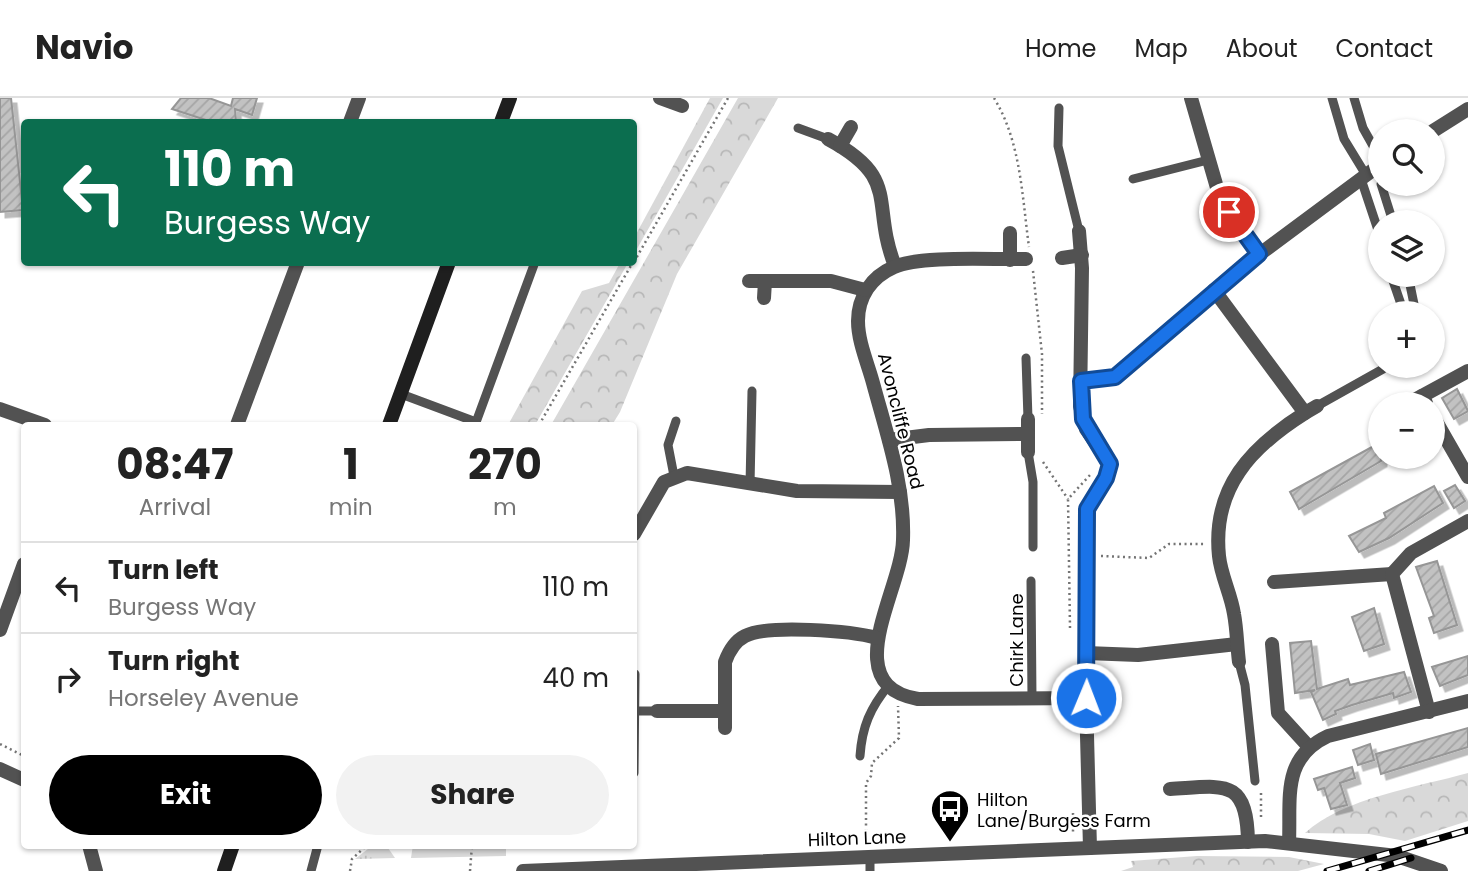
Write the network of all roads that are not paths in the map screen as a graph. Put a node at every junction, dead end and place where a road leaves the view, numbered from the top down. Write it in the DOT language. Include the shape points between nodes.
graph roads {
  1 [pos="359,98"];
  2 [pos="510,98"];
  3 [pos="660,98"];
  4 [pos="1191,98"];
  5 [pos="1332,98"];
  6 [pos="1354,98"];
  7 [pos="682,106"];
  8 [pos="1059,108"];
  9 [pos="1468,109"];
  10 [pos="351,119"];
  11 [pos="502,119"];
  12 [pos="1445,123"];
  13 [pos="851,127"];
  14 [pos="798,128"];
  15 [pos="834,143"];
  16 [pos="1368,144"];
  17 [pos="1208,160"];
  18 [pos="1368,166"];
  19 [pos="1133,179"];
  20 [pos="1368,179"];
  21 [pos="1079,231"];
  22 [pos="1010,233"];
  23 [pos="1259,254"];
  24 [pos="1082,255"];
  25 [pos="1062,258"];
  26 [pos="1026,259"];
  27 [pos="1010,260"];
  28 [pos="297,266"];
  29 [pos="448,266"];
  30 [pos="534,266"];
  31 [pos="895,266"];
  32 [pos="748,281"];
  33 [pos="765,281"];
  34 [pos="1395,287"];
  35 [pos="1410,287"];
  36 [pos="1214,289"];
  37 [pos="866,290"];
  38 [pos="764,298"];
  39 [pos="1026,358"];
  40 [pos="1468,371"];
  41 [pos="1368,378"];
  42 [pos="1081,381"];
  43 [pos="752,391"];
  44 [pos="1436,392"];
  45 [pos="401,394"];
  46 [pos="0,409"];
  47 [pos="1311,410"];
  48 [pos="676,421"];
  49 [pos="37,422"];
  50 [pos="238,422"];
  51 [pos="390,422"];
  52 [pos="471,422"];
  53 [pos="477,422"];
  54 [pos="1033,424"];
  55 [pos="1445,437"];
  56 [pos="889,440"];
  57 [pos="1035,454"];
  58 [pos="674,477"];
  59 [pos="1468,477"];
  60 [pos="750,485"];
  61 [pos="901,492"];
  62 [pos="1468,521"];
  63 [pos="637,528"];
  64 [pos="1032,547"];
  65 [pos="21,572"];
  66 [pos="1392,574"];
  67 [pos="1031,581"];
  68 [pos="1274,582"];
  69 [pos="0,630"];
  70 [pos="877,638"];
  71 [pos="1237,644"];
  72 [pos="1272,644"];
  73 [pos="1086,653"];
  74 [pos="1239,662"];
  75 [pos="893,689"];
  76 [pos="1086,698"];
  77 [pos="1032,699"];
  78 [pos="1468,701"];
  79 [pos="637,711"];
  80 [pos="656,711"];
  81 [pos="725,711"];
  82 [pos="1429,712"];
  83 [pos="725,728"];
  84 [pos="1309,747"];
  85 [pos="860,756"];
  86 [pos="1253,759"];
  87 [pos="1241,760"];
  88 [pos="0,769"];
  89 [pos="21,779"];
  90 [pos="1255,781"];
  91 [pos="1170,789"];
  92 [pos="1254,842"];
  93 [pos="1289,843"];
  94 [pos="1090,848"];
  95 [pos="90,849"];
  96 [pos="232,849"];
  97 [pos="317,849"];
  98 [pos="869,861"];
  99 [pos="619,869"];
  100 [pos="96,871"];
  101 [pos="224,871"];
  102 [pos="311,871"];
  103 [pos="523,871"];
  104 [pos="1441,871"];
  1 -- 10 [label="street"];
  2 -- 11 [label="main road"];
  3 -- 7 [label="street"];
  4 -- 17 [label="street"];
  5 -- 18 [label="lane" via="1343,139"];
  6 -- 16 [label="lane"];
  8 -- 21 [label="lane" via="1058,146"];
  9 -- 12 [label="street"];
  13 -- 15 [label="street"];
  14 -- 15 [label="lane"];
  15 -- 31 [label="street" via="864,162 877,182 887,246"];
  17 -- 19 [label="lane"];
  17 -- 23 [label="street" via="1220,198"];
  20 -- 23 [label="street"];
  21 -- 24 [label="street"];
  22 -- 27 [label="street"];
  23 -- 36 [label="street"];
  24 -- 25 [label="street"];
  24 -- 42 [label="street"];
  26 -- 27 [label="street"];
  27 -- 31 [label="street"];
  28 -- 50 [label="street"];
  29 -- 45 [label="main road"];
  30 -- 53 [label="lane"];
  31 -- 37 [label="street"];
  32 -- 33 [label="street"];
  33 -- 37 [label="street" via="831,281"];
  33 -- 38 [label="street"];
  34 -- 35 [label="lane" via="1404,313 1415,309"];
  36 -- 42 [label="street" via="1115,377"];
  36 -- 47 [label="street"];
  37 -- 56 [label="street, Avoncliffe Road" via="859,330"];
  39 -- 54 [label="lane"];
  40 -- 44 [label="street"];
  41 -- 47 [label="lane"];
  42 -- 73 [label="street" via="1083,419 1110,464 1087,509"];
  43 -- 60 [label="lane"];
  45 -- 51 [label="main road"];
  45 -- 52 [label="lane"];
  46 -- 49 [label="street"];
  47 -- 71 [label="street" via="1262,442 1246,460 1226,497 1218,540"];
  48 -- 58 [label="lane" via="668,445"];
  54 -- 56 [label="street"];
  54 -- 57 [label="street"];
  55 -- 59 [label="street"];
  56 -- 61 [label="street, Avoncliffe Road"];
  57 -- 64 [label="lane"];
  58 -- 60 [label="street" via="702,474"];
  58 -- 63 [label="street" via="656,492"];
  60 -- 61 [label="street" via="797,491"];
  61 -- 70 [label="street, Avoncliffe Road" via="901,565"];
  62 -- 66 [label="street" via="1411,553"];
  65 -- 69 [label="street"];
  66 -- 68 [label="street"];
  66 -- 82 [label="street"];
  67 -- 77 [label="lane, Chirk Lane"];
  70 -- 75 [label="street, Avoncliffe Road" via="876,663"];
  70 -- 81 [label="street" via="849,631 767,631 745,636 726,662"];
  71 -- 73 [label="street" via="1160,654"];
  71 -- 74 [label="street"];
  72 -- 84 [label="street" via="1278,713"];
  73 -- 76 [label="street"];
  74 -- 86 [label="lane"];
  75 -- 77 [label="street" via="918,699"];
  75 -- 85 [label="lane" via="875,702 862,728"];
  76 -- 77 [label="street"];
  76 -- 94 [label="street"];
  78 -- 82 [label="street"];
  79 -- 80 [label="lane"];
  80 -- 81 [label="street"];
  81 -- 83 [label="street"];
  82 -- 84 [label="street" via="1328,736"];
  84 -- 93 [label="street" via="1297,759"];
  86 -- 87 [label="lane"];
  86 -- 90 [label="lane"];
  88 -- 89 [label="street"];
  91 -- 92 [label="street" via="1218,786 1230,790 1242,801"];
  92 -- 93 [label="street, Hilton Lane"];
  92 -- 94 [label="street, Hilton Lane"];
  93 -- 104 [label="street, Hilton Lane" via="1397,856"];
  94 -- 98 [label="street, Hilton Lane"];
  95 -- 100 [label="street"];
  96 -- 101 [label="main road"];
  97 -- 102 [label="lane"];
  98 -- 99 [label="street, Hilton Lane"];
  99 -- 103 [label="street, Hilton Lane"];
}
